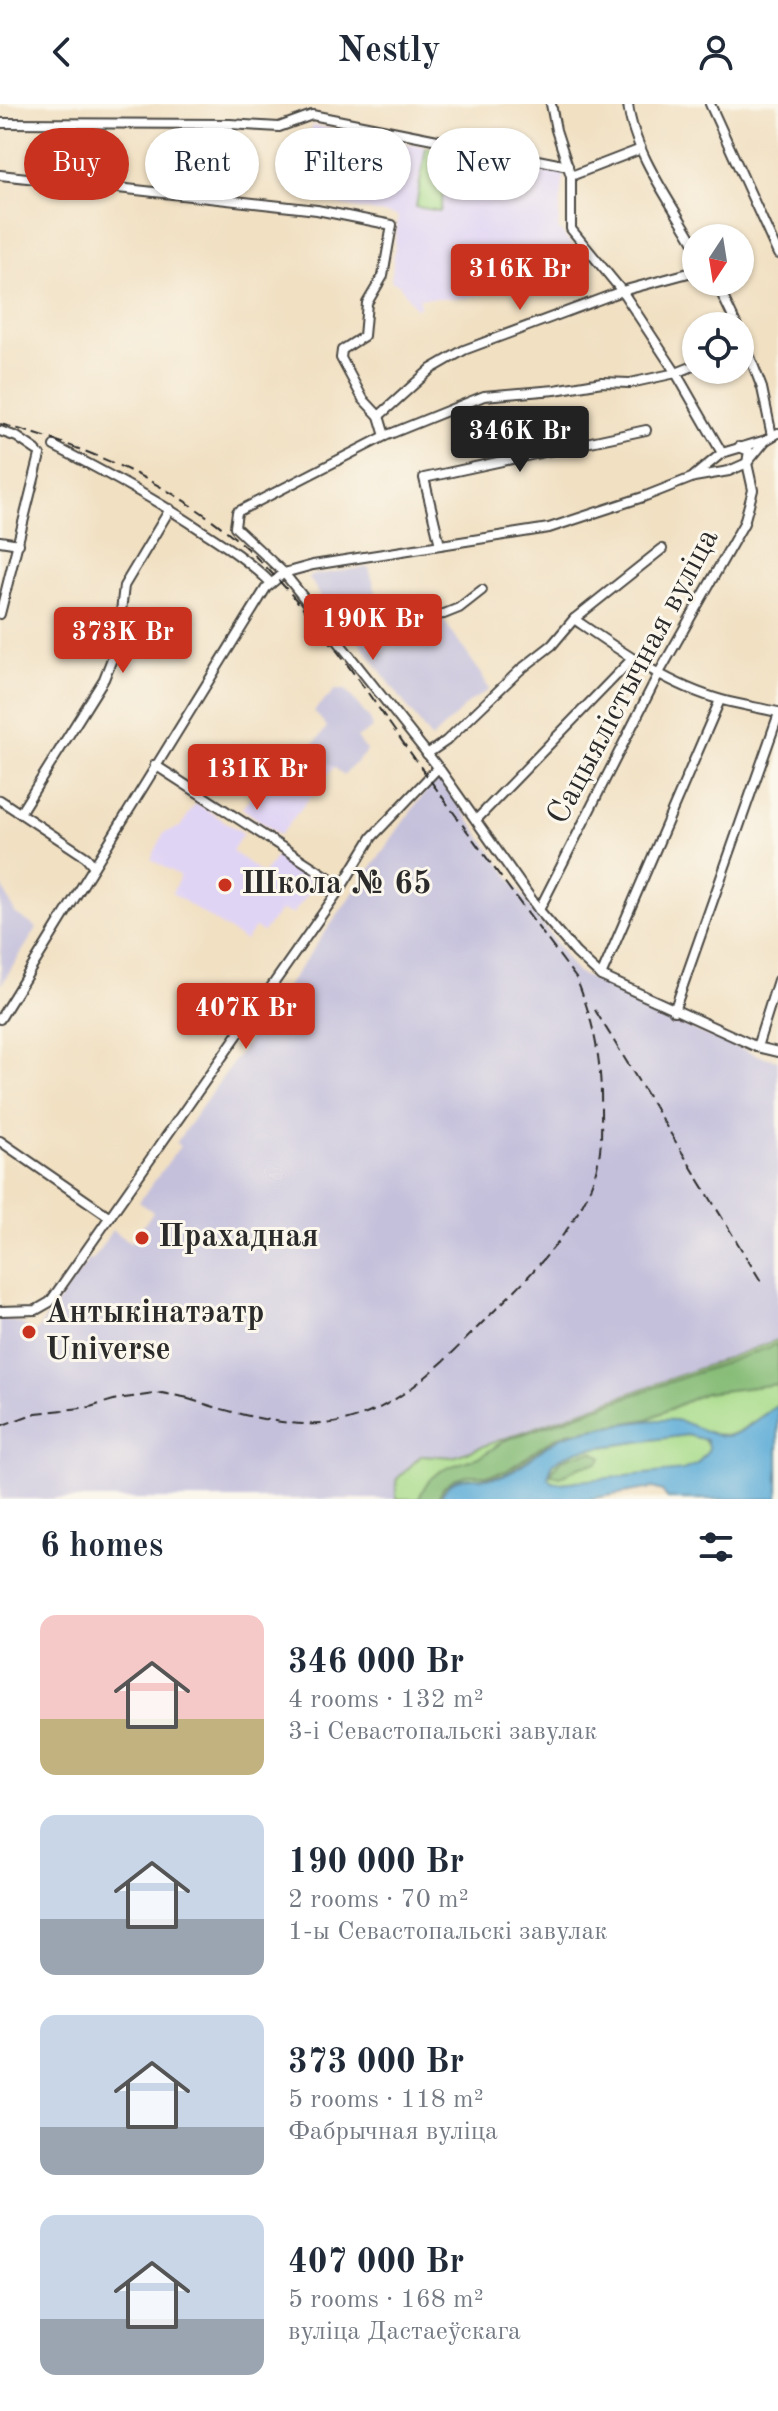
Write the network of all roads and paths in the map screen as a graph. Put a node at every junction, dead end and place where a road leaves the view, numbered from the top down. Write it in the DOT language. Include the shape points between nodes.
graph roads {
  1 [pos="551,104"];
  2 [pos="628,104"];
  3 [pos="710,104"];
  4 [pos="0,123"];
  5 [pos="641,149"];
  6 [pos="569,171"];
  7 [pos="0,175"];
  8 [pos="684,224"];
  9 [pos="778,254"];
  10 [pos="682,275"];
  11 [pos="622,291"];
  12 [pos="754,370"];
  13 [pos="682,371"];
  14 [pos="676,373"];
  15 [pos="379,416"];
  16 [pos="646,430"];
  17 [pos="0,431"];
  18 [pos="385,436"];
  19 [pos="772,436"];
  20 [pos="54,446"];
  21 [pos="739,447"];
  22 [pos="720,455"];
  23 [pos="747,463"];
  24 [pos="729,471"];
  25 [pos="694,477"];
  26 [pos="170,509"];
  27 [pos="0,541"];
  28 [pos="19,544"];
  29 [pos="440,545"];
  30 [pos="662,549"];
  31 [pos="284,573"];
  32 [pos="271,583"];
  33 [pos="482,590"];
  34 [pos="0,614"];
  35 [pos="574,619"];
  36 [pos="326,628"];
  37 [pos="632,659"];
  38 [pos="659,673"];
  39 [pos="720,700"];
  40 [pos="778,714"];
  41 [pos="427,754"];
  42 [pos="155,765"];
  43 [pos="440,770"];
  44 [pos="0,800"];
  45 [pos="20,813"];
  46 [pos="476,820"];
  47 [pos="93,865"];
  48 [pos="342,886"];
  49 [pos="539,910"];
  50 [pos="601,976"];
  51 [pos="778,980"];
  52 [pos="674,1011"];
  53 [pos="0,1019"];
  54 [pos="757,1047"];
  55 [pos="778,1052"];
  56 [pos="0,1141"];
  57 [pos="110,1217"];
  58 [pos="0,1311"];
  1 -- 6 [label="street"];
  2 -- 5 [label="street"];
  3 -- 9 [label="street"];
  4 -- 6 [label="street" via="279,127 312,115"];
  5 -- 6 [label="street"];
  5 -- 8 [label="street"];
  6 -- 11 [label="street" via="571,229"];
  7 -- 15 [label="street" via="317,210 392,225 383,276 367,303 364,336 342,350 341,358 363,399"];
  10 -- 11 [label="street"];
  11 -- 14 [label="street"];
  11 -- 15 [label="street" via="464,350 431,369"];
  12 -- 19 [label="street"];
  13 -- 14 [label="street"];
  14 -- 18 [label="street" via="630,383 484,396"];
  14 -- 22 [label="street"];
  15 -- 18 [label="street"];
  16 -- 29 [label="street" via="424,478"];
  17 -- 28 [label="street" via="38,452"];
  18 -- 31 [label="street" via="237,512 235,527"];
  19 -- 21 [label="street"];
  19 -- 23 [label="street"];
  20 -- 26 [label="street"];
  21 -- 22 [label="street"];
  21 -- 23 [label="street" via="749,451"];
  22 -- 24 [label="street" via="719,466"];
  22 -- 25 [label="street"];
  23 -- 24 [label="street"];
  23 -- 38 [label="street, Сацыялістычная вуліца" via="753,490 744,523"];
  24 -- 25 [label="street"];
  25 -- 29 [label="street" via="549,528"];
  26 -- 32 [label="street" via="250,562"];
  26 -- 45 [label="street" via="124,586 117,646 104,679"];
  27 -- 28 [label="street"];
  28 -- 34 [label="street"];
  29 -- 31 [label="street"];
  30 -- 35 [label="street"];
  31 -- 32 [label="street"];
  31 -- 36 [label="street"];
  32 -- 42 [label="street"];
  33 -- 36 [label="street" via="444,614"];
  35 -- 37 [label="street"];
  35 -- 41 [label="street" via="552,645"];
  36 -- 41 [label="street"];
  37 -- 38 [label="street"];
  37 -- 46 [label="street"];
  38 -- 39 [label="street"];
  38 -- 49 [label="street, Сацыялістычная вуліца"];
  39 -- 40 [label="street"];
  39 -- 50 [label="street"];
  40 -- 52 [label="street"];
  41 -- 43 [label="street"];
  42 -- 47 [label="street"];
  42 -- 48 [label="street"];
  43 -- 46 [label="street"];
  43 -- 48 [label="street" via="372,837"];
  44 -- 45 [label="street"];
  45 -- 47 [label="street"];
  46 -- 49 [label="street"];
  47 -- 53 [label="street"];
  48 -- 57 [label="street"];
  49 -- 50 [label="street"];
  50 -- 52 [label="street"];
  51 -- 54 [label="street"];
  52 -- 54 [label="street"];
  54 -- 55 [label="street"];
  56 -- 57 [label="street"];
  57 -- 58 [label="street" via="50,1302 36,1310"];
}
